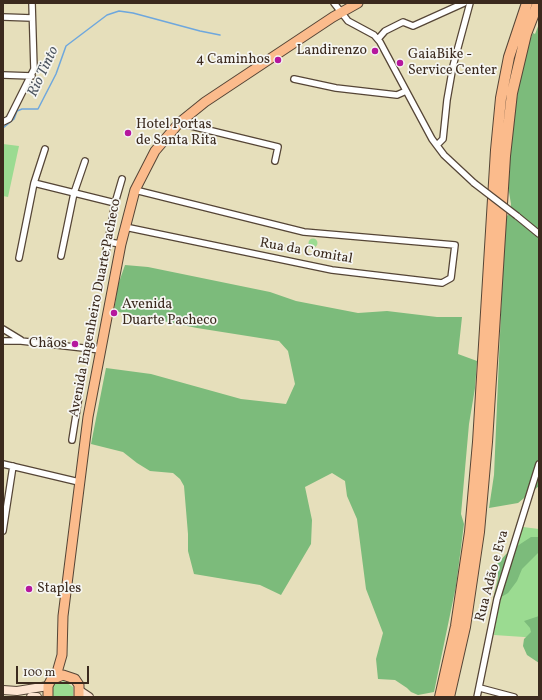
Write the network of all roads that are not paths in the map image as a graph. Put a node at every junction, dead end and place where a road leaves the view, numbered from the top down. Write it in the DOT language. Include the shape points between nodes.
graph roads {
  1 [pos="32,3"];
  2 [pos="334,3"];
  3 [pos="358,3"];
  4 [pos="464,3"];
  5 [pos="470,3"];
  6 [pos="527,3"];
  7 [pos="538,3"];
  8 [pos="342,12"];
  9 [pos="3,17"];
  10 [pos="32,18"];
  11 [pos="378,39"];
  12 [pos="3,75"];
  13 [pos="32,76"];
  14 [pos="294,79"];
  15 [pos="406,91"];
  16 [pos="3,122"];
  17 [pos="179,123"];
  18 [pos="437,145"];
  19 [pos="45,150"];
  20 [pos="85,161"];
  21 [pos="275,161"];
  22 [pos="122,179"];
  23 [pos="34,183"];
  24 [pos="135,190"];
  25 [pos="74,193"];
  26 [pos="115,203"];
  27 [pos="125,227"];
  28 [pos="539,234"];
  29 [pos="108,242"];
  30 [pos="121,244"];
  31 [pos="61,256"];
  32 [pos="19,258"];
  33 [pos="103,266"];
  34 [pos="3,329"];
  35 [pos="3,341"];
  36 [pos="21,341"];
  37 [pos="101,350"];
  38 [pos="80,390"];
  39 [pos="76,415"];
  40 [pos="88,417"];
  41 [pos="72,440"];
  42 [pos="3,464"];
  43 [pos="539,464"];
  44 [pos="13,466"];
  45 [pos="79,482"];
  46 [pos="3,530"];
  47 [pos="62,655"];
  48 [pos="56,676"];
  49 [pos="69,676"];
  50 [pos="48,686"];
  51 [pos="480,688"];
  52 [pos="3,690"];
  53 [pos="80,694"];
  54 [pos="31,697"];
  55 [pos="37,697"];
  56 [pos="48,697"];
  57 [pos="89,697"];
  58 [pos="440,697"];
  59 [pos="449,697"];
  60 [pos="478,697"];
  61 [pos="514,697"];
  1 -- 10 [label="street"];
  2 -- 8 [label="street"];
  3 -- 8 [label="main road, Avenida Engenheiro Duarte Pacheco"];
  4 -- 11 [label="street" via="413,26 403,22 385,31"];
  5 -- 18 [label="street" via="453,66 443,139"];
  6 -- 58 [label="highway" via="509,57 501,98 470,532 456,626"];
  7 -- 59 [label="highway" via="522,47 512,93 505,156 479,532 465,627"];
  8 -- 11 [label="street" via="348,21"];
  8 -- 17 [label="main road, Avenida Engenheiro Duarte Pacheco" via="205,102"];
  9 -- 10 [label="street"];
  10 -- 13 [label="street"];
  11 -- 15 [label="street"];
  12 -- 13 [label="street"];
  13 -- 16 [label="street" via="8,119"];
  14 -- 15 [label="street" via="336,88 397,95"];
  15 -- 18 [label="street"];
  17 -- 21 [label="street" via="278,147"];
  17 -- 24 [label="main road, Avenida Engenheiro Duarte Pacheco" via="155,151"];
  18 -- 28 [label="street, bridge" via="474,183"];
  19 -- 23 [label="street"];
  20 -- 25 [label="street"];
  22 -- 26 [label="street"];
  23 -- 25 [label="street"];
  23 -- 32 [label="street"];
  24 -- 27 [label="main road, Avenida Engenheiro Duarte Pacheco"];
  24 -- 27 [label="street, Rua da Comital" via="304,232 455,245 451,278 442,283 309,267"];
  25 -- 26 [label="street"];
  25 -- 31 [label="street"];
  26 -- 29 [label="street"];
  27 -- 30 [label="main road, Avenida Engenheiro Duarte Pacheco"];
  29 -- 30 [label="street"];
  29 -- 33 [label="street"];
  30 -- 37 [label="main road, Avenida Engenheiro Duarte Pacheco"];
  34 -- 36 [label="street"];
  35 -- 36 [label="street"];
  36 -- 37 [label="street"];
  37 -- 40 [label="main road, Avenida Engenheiro Duarte Pacheco"];
  38 -- 39 [label="street"];
  39 -- 40 [label="street"];
  39 -- 41 [label="street"];
  40 -- 45 [label="main road, Avenida Engenheiro Duarte Pacheco"];
  42 -- 44 [label="street"];
  43 -- 51 [label="street, Rua Adão e Eva" via="497,599"];
  44 -- 45 [label="street"];
  44 -- 46 [label="street"];
  45 -- 47 [label="main road, Avenida Engenheiro Duarte Pacheco" via="63,616"];
  47 -- 48 [label="main road, Avenida Engenheiro Duarte Pacheco"];
  47 -- 49 [label="main road, Avenida Engenheiro Duarte Pacheco"];
  48 -- 49 [label="main road"];
  48 -- 50 [label="main road"];
  49 -- 53 [label="main road, Avenida Engenheiro Duarte Pacheco" via="79,685"];
  50 -- 52 [label="main road" via="17,691"];
  50 -- 56 [label="main road"];
  51 -- 60 [label="street, Rua Adão e Eva"];
  51 -- 61 [label="street"];
  53 -- 57 [label="main road"];
  54 -- 55 [label="main road"];
}
